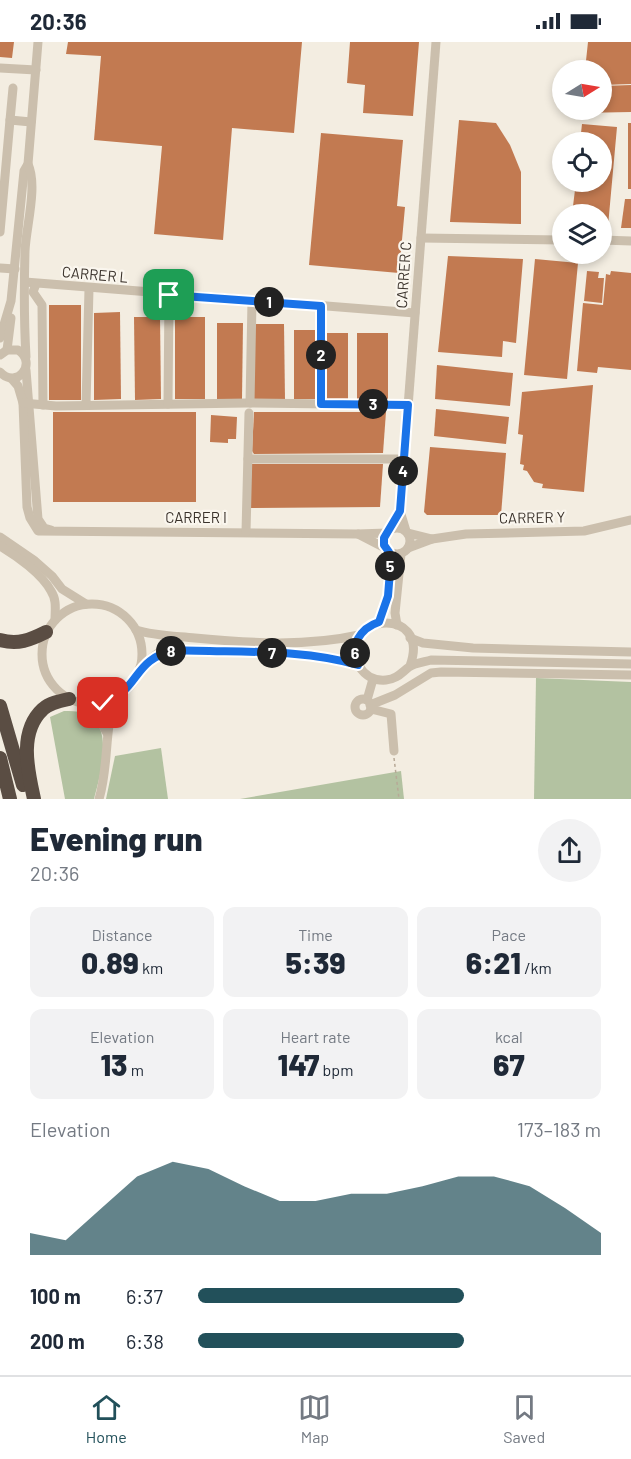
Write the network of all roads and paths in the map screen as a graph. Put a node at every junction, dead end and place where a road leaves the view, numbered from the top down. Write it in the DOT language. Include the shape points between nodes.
graph roads {
  1 [pos="38,42"];
  2 [pos="436,42"];
  3 [pos="0,68"];
  4 [pos="36,70"];
  5 [pos="13,88"];
  6 [pos="10,120"];
  7 [pos="31,122"];
  8 [pos="28,164"];
  9 [pos="0,233"];
  10 [pos="17,235"];
  11 [pos="421,238"];
  12 [pos="552,240"];
  13 [pos="612,240"];
  14 [pos="631,241"];
  15 [pos="0,268"];
  16 [pos="15,274"];
  17 [pos="25,282"];
  18 [pos="36,284"];
  19 [pos="88,289"];
  20 [pos="169,295"];
  21 [pos="0,300"];
  22 [pos="252,301"];
  23 [pos="11,302"];
  24 [pos="321,306"];
  25 [pos="415,313"];
  26 [pos="0,338"];
  27 [pos="25,342"];
  28 [pos="4,352"];
  29 [pos="26,357"];
  30 [pos="26,370"];
  31 [pos="3,377"];
  32 [pos="25,401"];
  33 [pos="250,403"];
  34 [pos="168,404"];
  35 [pos="321,404"];
  36 [pos="43,405"];
  37 [pos="86,405"];
  38 [pos="408,405"];
  39 [pos="249,413"];
  40 [pos="248,459"];
  41 [pos="404,459"];
  42 [pos="400,511"];
  43 [pos="631,519"];
  44 [pos="53,531"];
  45 [pos="246,532"];
  46 [pos="388,532"];
  47 [pos="407,532"];
  48 [pos="358,534"];
  49 [pos="0,537"];
  50 [pos="432,539"];
  51 [pos="0,546"];
  52 [pos="388,551"];
  53 [pos="404,551"];
  54 [pos="86,604"];
  55 [pos="55,620"];
  56 [pos="379,622"];
  57 [pos="397,625"];
  58 [pos="136,630"];
  59 [pos="46,632"];
  60 [pos="360,635"];
  61 [pos="410,638"];
  62 [pos="0,640"];
  63 [pos="631,652"];
  64 [pos="631,664"];
  65 [pos="358,665"];
  66 [pos="410,666"];
  67 [pos="140,667"];
  68 [pos="631,675"];
  69 [pos="373,679"];
  70 [pos="69,699"];
  71 [pos="116,699"];
  72 [pos="90,705"];
  73 [pos="369,705"];
  74 [pos="0,706"];
  75 [pos="108,735"];
  76 [pos="394,752"];
  77 [pos="0,758"];
  78 [pos="10,799"];
  79 [pos="27,799"];
  80 [pos="34,799"];
  81 [pos="99,799"];
  82 [pos="399,799"];
  1 -- 4 [label="street"];
  2 -- 11 [label="street, CARRER C"];
  3 -- 4 [label="street"];
  4 -- 7 [label="street"];
  5 -- 6 [label="street"];
  6 -- 7 [label="street"];
  6 -- 9 [label="street"];
  7 -- 8 [label="street"];
  8 -- 10 [label="street"];
  8 -- 17 [label="street" via="31,184"];
  9 -- 10 [label="street"];
  10 -- 16 [label="street"];
  11 -- 12 [label="street"];
  11 -- 25 [label="street, CARRER C"];
  13 -- 14 [label="street"];
  15 -- 16 [label="street"];
  16 -- 23 [label="street"];
  16 -- 27 [label="street" via="18,271"];
  17 -- 18 [label="street, CARRER L"];
  17 -- 27 [label="street"];
  18 -- 19 [label="street, CARRER L"];
  18 -- 36 [label="street" via="33,292 42,305"];
  19 -- 20 [label="street, CARRER L"];
  19 -- 37 [label="street"];
  20 -- 22 [label="street, CARRER L"];
  20 -- 34 [label="street"];
  21 -- 23 [label="street"];
  22 -- 24 [label="street, CARRER L"];
  22 -- 33 [label="street"];
  23 -- 26 [label="street"];
  23 -- 28 [label="street"];
  24 -- 25 [label="street, CARRER L"];
  24 -- 35 [label="street"];
  25 -- 38 [label="street, CARRER C"];
  27 -- 29 [label="street"];
  28 -- 29 [label="street" via="18,350"];
  29 -- 30 [label="street"];
  30 -- 31 [label="street" via="17,378"];
  30 -- 32 [label="street"];
  31 -- 32 [label="street"];
  32 -- 36 [label="street"];
  32 -- 44 [label="street" via="38,519 44,528"];
  32 -- 44 [label="street, CARRER I" via="27,507 38,531"];
  33 -- 34 [label="street"];
  33 -- 35 [label="street"];
  34 -- 37 [label="street"];
  35 -- 38 [label="street"];
  36 -- 37 [label="street"];
  38 -- 41 [label="street, CARRER C"];
  39 -- 40 [label="street"];
  40 -- 41 [label="street"];
  40 -- 45 [label="street"];
  41 -- 42 [label="street, CARRER C"];
  42 -- 46 [label="street, CARRER C"];
  42 -- 47 [label="street, CARRER C"];
  43 -- 50 [label="street, CARRER Y" via="584,531 466,534"];
  44 -- 45 [label="street, CARRER I"];
  45 -- 48 [label="street, CARRER I"];
  46 -- 47 [label="street" via="396,528"];
  46 -- 48 [label="street, CARRER I"];
  46 -- 52 [label="street" via="384,542"];
  47 -- 50 [label="street, CARRER Y"];
  47 -- 53 [label="street" via="410,538"];
  48 -- 52 [label="street, CARRER I"];
  49 -- 54 [label="street"];
  50 -- 53 [label="street, CARRER Y"];
  51 -- 55 [label="street" via="51,590 56,604"];
  52 -- 53 [label="street"];
  52 -- 56 [label="street" via="388,596"];
  53 -- 57 [label="street" via="395,613"];
  54 -- 55 [label="street" via="69,609"];
  54 -- 58 [label="street" via="106,606 123,615"];
  55 -- 59 [label="street"];
  56 -- 57 [label="street"];
  56 -- 60 [label="street" via="369,625"];
  57 -- 61 [label="street"];
  58 -- 60 [label="street" via="224,641 314,643"];
  58 -- 67 [label="street" via="141,648"];
  59 -- 62 [label="highway" via="27,641"];
  59 -- 70 [label="street" via="41,651 44,670 54,687"];
  60 -- 65 [label="street" via="355,645"];
  61 -- 63 [label="street" via="473,648"];
  61 -- 66 [label="street"];
  64 -- 66 [label="street" via="449,659"];
  65 -- 67 [label="street" via="302,654 176,650 158,653"];
  65 -- 69 [label="street"];
  66 -- 69 [label="street" via="394,679"];
  67 -- 71 [label="street" via="131,685"];
  68 -- 73 [label="street" via="431,673 395,695"];
  69 -- 73 [label="street"];
  70 -- 72 [label="street"];
  70 -- 80 [label="highway" via="43,709 33,723 26,746"];
  71 -- 72 [label="street"];
  71 -- 75 [label="street"];
  72 -- 75 [label="street"];
  73 -- 76 [label="street" via="391,714"];
  74 -- 79 [label="highway"];
  75 -- 81 [label="street"];
  76 -- 82 [label="path"];
  77 -- 78 [label="highway"];
}
